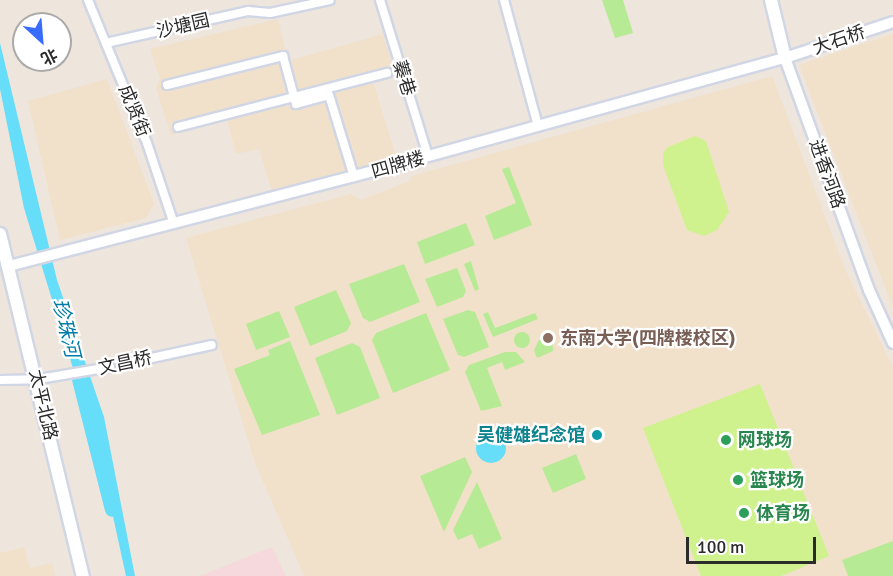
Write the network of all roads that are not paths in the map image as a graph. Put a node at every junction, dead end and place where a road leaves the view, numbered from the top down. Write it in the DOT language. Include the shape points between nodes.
graph roads {
  1 [pos="88,0"];
  2 [pos="246,0"];
  3 [pos="330,0"];
  4 [pos="380,0"];
  5 [pos="504,0"];
  6 [pos="771,0"];
  7 [pos="248,11"];
  8 [pos="893,22"];
  9 [pos="106,43"];
  10 [pos="785,58"];
  11 [pos="387,73"];
  12 [pos="167,85"];
  13 [pos="294,99"];
  14 [pos="538,126"];
  15 [pos="178,127"];
  16 [pos="428,156"];
  17 [pos="354,177"];
  18 [pos="174,224"];
  19 [pos="0,234"];
  20 [pos="9,266"];
  21 [pos="893,343"];
  22 [pos="212,345"];
  23 [pos="41,379"];
  24 [pos="0,380"];
  25 [pos="83,576"];
  1 -- 9 [label="street, 成贤街"];
  2 -- 7 [label="street"];
  3 -- 7 [label="street, 沙塘园" via="270,13"];
  4 -- 16 [label="street, 蓁巷"];
  5 -- 14 [label="street"];
  6 -- 10 [label="main road, 进香河路"];
  7 -- 9 [label="street, 沙塘园"];
  8 -- 10 [label="street, 大石桥"];
  9 -- 18 [label="street, 成贤街" via="147,143"];
  10 -- 14 [label="street, 四牌楼"];
  10 -- 21 [label="street, 进香河路" via="869,290"];
  11 -- 13 [label="street"];
  12 -- 13 [label="street" via="283,56"];
  13 -- 15 [label="street"];
  13 -- 17 [label="street" via="296,104 329,95"];
  14 -- 16 [label="street, 四牌楼"];
  16 -- 17 [label="street, 四牌楼"];
  17 -- 18 [label="street, 四牌楼"];
  18 -- 20 [label="street, 四牌楼"];
  19 -- 20 [label="main road, 太平北路"];
  20 -- 23 [label="main road, 太平北路"];
  22 -- 23 [label="street, 文昌桥, bridge"];
  23 -- 24 [label="street, 文昌桥"];
  23 -- 25 [label="main road, 太平北路"];
}
